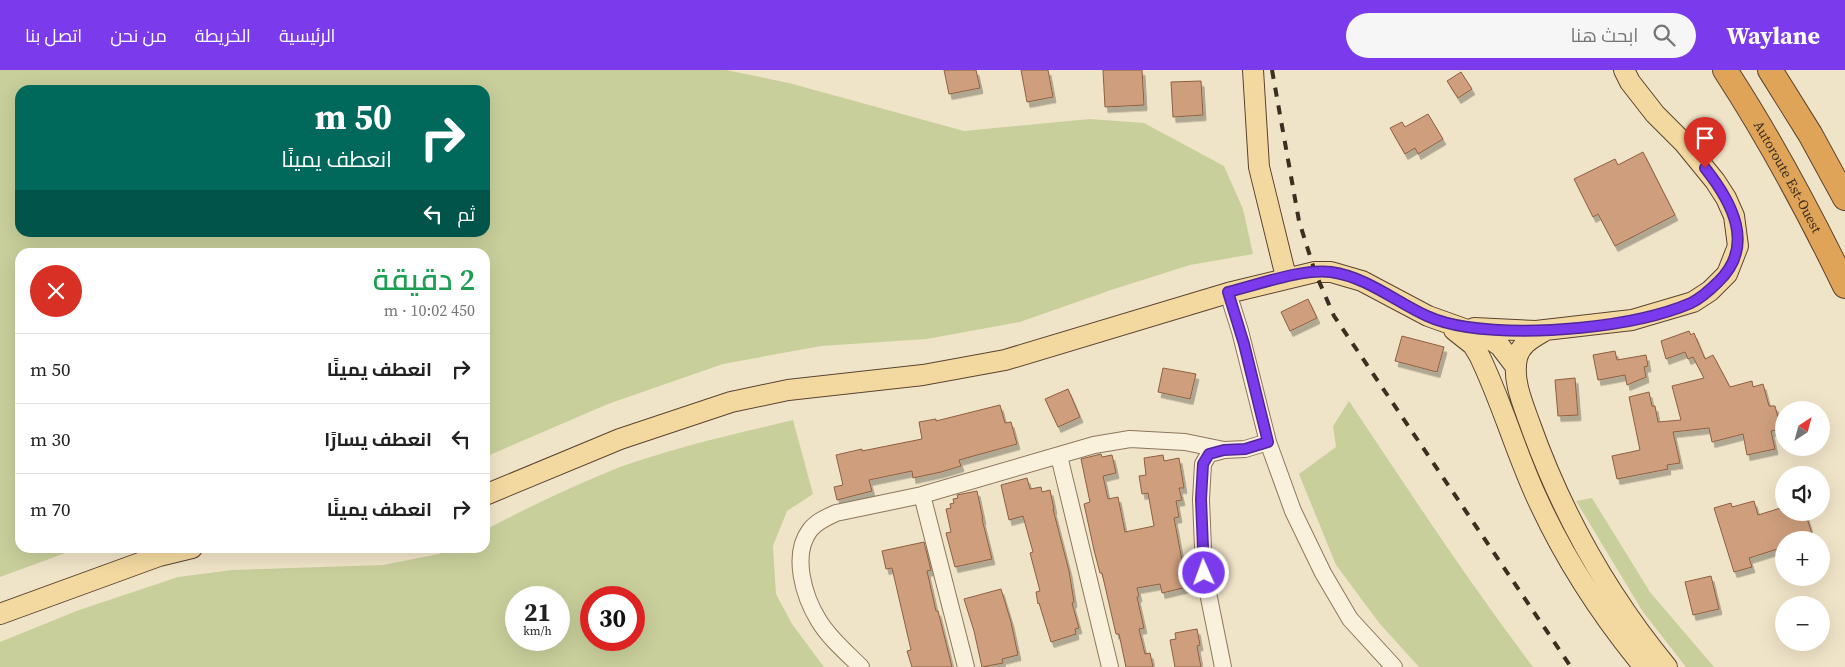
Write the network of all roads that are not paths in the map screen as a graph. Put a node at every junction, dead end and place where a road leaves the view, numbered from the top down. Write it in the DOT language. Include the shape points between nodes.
graph roads {
  1 [pos="1242,70"];
  2 [pos="1253,70"];
  3 [pos="1624,70"];
  4 [pos="1725,70"];
  5 [pos="1770,70"];
  6 [pos="1254,90"];
  7 [pos="1845,198"];
  8 [pos="1286,278"];
  9 [pos="1845,286"];
  10 [pos="1228,292"];
  11 [pos="1445,322"];
  12 [pos="1523,330"];
  13 [pos="1546,330"];
  14 [pos="1500,346"];
  15 [pos="1516,367"];
  16 [pos="1500,407"];
  17 [pos="1268,442"];
  18 [pos="1224,450"];
  19 [pos="1059,456"];
  20 [pos="490,493"];
  21 [pos="922,495"];
  22 [pos="171,553"];
  23 [pos="0,614"];
  24 [pos="861,667"];
  25 [pos="966,667"];
  26 [pos="1110,667"];
  27 [pos="1223,667"];
  28 [pos="1394,667"];
  29 [pos="1644,667"];
  30 [pos="1667,667"];
  1 -- 6 [label="street"];
  2 -- 6 [label="main road"];
  3 -- 13 [label="main road" via="1655,114 1715,181 1734,216 1738,246 1727,274 1693,302 1632,320"];
  4 -- 9 [label="highway, Autoroute Est-Ouest" via="1819,232"];
  5 -- 7 [label="highway"];
  6 -- 8 [label="main road" via="1259,167"];
  8 -- 10 [label="main road"];
  8 -- 11 [label="main road" via="1314,272 1347,276"];
  10 -- 17 [label="street"];
  10 -- 20 [label="main road" via="1005,360 923,375 788,390 731,402 620,439"];
  11 -- 12 [label="main road" via="1468,327"];
  11 -- 14 [label="main road" via="1487,337"];
  11 -- 16 [label="main road" via="1479,354"];
  12 -- 13 [label="main road"];
  12 -- 14 [label="main road"];
  13 -- 15 [label="main road" via="1527,340 1521,348"];
  14 -- 15 [label="main road"];
  14 -- 16 [label="main road" via="1497,361"];
  15 -- 30 [label="main road" via="1521,397 1546,467 1580,538 1625,612"];
  16 -- 29 [label="main road" via="1536,497 1574,569 1600,610"];
  17 -- 18 [label="street" via="1245,449"];
  17 -- 28 [label="street" via="1293,511 1323,573 1350,619"];
  18 -- 19 [label="street" via="1185,442 1130,439 1094,445"];
  18 -- 27 [label="street" via="1209,454 1203,464 1201,499 1204,573"];
  19 -- 21 [label="street"];
  19 -- 26 [label="street"];
  21 -- 24 [label="street" via="836,513 811,529 802,546 802,574 809,602 838,645"];
  21 -- 25 [label="street"];
  22 -- 23 [label="main road"];
}
